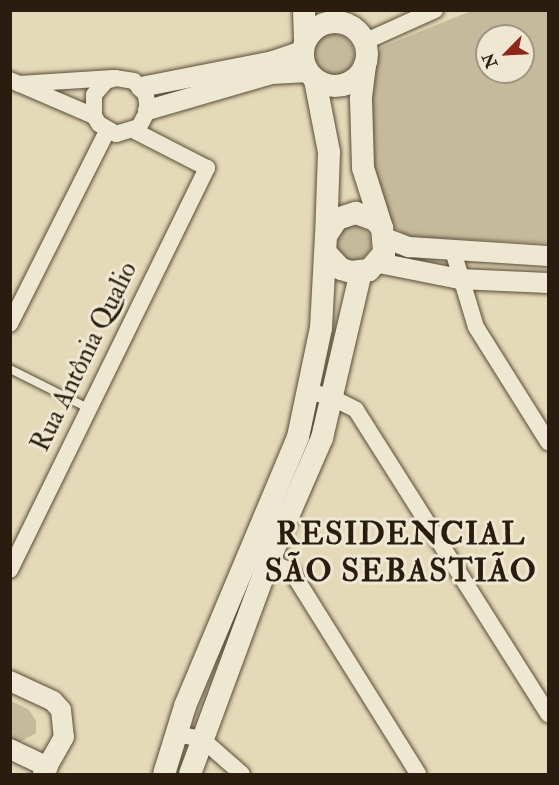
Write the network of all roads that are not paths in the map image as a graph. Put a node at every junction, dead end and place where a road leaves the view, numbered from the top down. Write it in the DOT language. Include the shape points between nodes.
graph roads {
  1 [pos="304,10"];
  2 [pos="349,10"];
  3 [pos="435,10"];
  4 [pos="361,37"];
  5 [pos="307,61"];
  6 [pos="365,65"];
  7 [pos="116,78"];
  8 [pos="14,82"];
  9 [pos="141,87"];
  10 [pos="148,110"];
  11 [pos="94,116"];
  12 [pos="133,130"];
  13 [pos="107,131"];
  14 [pos="383,233"];
  15 [pos="326,245"];
  16 [pos="453,252"];
  17 [pos="549,256"];
  18 [pos="370,268"];
  19 [pos="459,279"];
  20 [pos="549,283"];
  21 [pos="10,324"];
  22 [pos="10,369"];
  23 [pos="308,391"];
  24 [pos="332,397"];
  25 [pos="88,408"];
  26 [pos="549,442"];
  27 [pos="258,557"];
  28 [pos="10,570"];
  29 [pos="10,681"];
  30 [pos="549,714"];
  31 [pos="176,734"];
  32 [pos="202,738"];
  33 [pos="10,749"];
  34 [pos="45,771"];
  35 [pos="164,774"];
  36 [pos="190,774"];
  37 [pos="242,774"];
  38 [pos="418,774"];
  1 -- 5 [label="main road"];
  2 -- 4 [label="main road"];
  3 -- 4 [label="street"];
  4 -- 5 [label="main road" via="350,26 329,22 311,32"];
  4 -- 6 [label="main road"];
  5 -- 6 [label="main road" via="324,85 344,86"];
  5 -- 9 [label="street" via="273,61"];
  5 -- 10 [label="street"];
  5 -- 15 [label="main road" via="329,152"];
  6 -- 14 [label="main road" via="361,99 363,168"];
  7 -- 8 [label="street"];
  7 -- 9 [label="street"];
  7 -- 11 [label="street" via="106,81 94,96"];
  8 -- 11 [label="street"];
  9 -- 10 [label="street"];
  10 -- 12 [label="street"];
  11 -- 13 [label="street"];
  12 -- 13 [label="street" via="116,134"];
  12 -- 25 [label="street, Rua Antônia Qualio" via="207,168"];
  13 -- 21 [label="street"];
  14 -- 15 [label="main road" via="366,215 346,214 337,219"];
  14 -- 16 [label="street" via="409,247"];
  14 -- 18 [label="main road"];
  15 -- 18 [label="main road" via="341,269"];
  15 -- 23 [label="main road" via="321,328"];
  16 -- 17 [label="street"];
  16 -- 19 [label="street"];
  18 -- 19 [label="street"];
  18 -- 24 [label="main road"];
  19 -- 20 [label="street"];
  19 -- 26 [label="street" via="476,327"];
  22 -- 25 [label="lane"];
  23 -- 24 [label="street"];
  23 -- 27 [label="main road"];
  24 -- 27 [label="main road" via="322,438"];
  24 -- 30 [label="street" via="356,410"];
  25 -- 28 [label="street, Rua Antônia Qualio"];
  27 -- 31 [label="main road"];
  27 -- 32 [label="main road"];
  27 -- 38 [label="street" via="292,572"];
  29 -- 34 [label="street" via="53,701 61,710 64,737"];
  31 -- 32 [label="street"];
  31 -- 35 [label="main road"];
  32 -- 36 [label="main road"];
  32 -- 37 [label="street"];
  33 -- 34 [label="street"];
}
